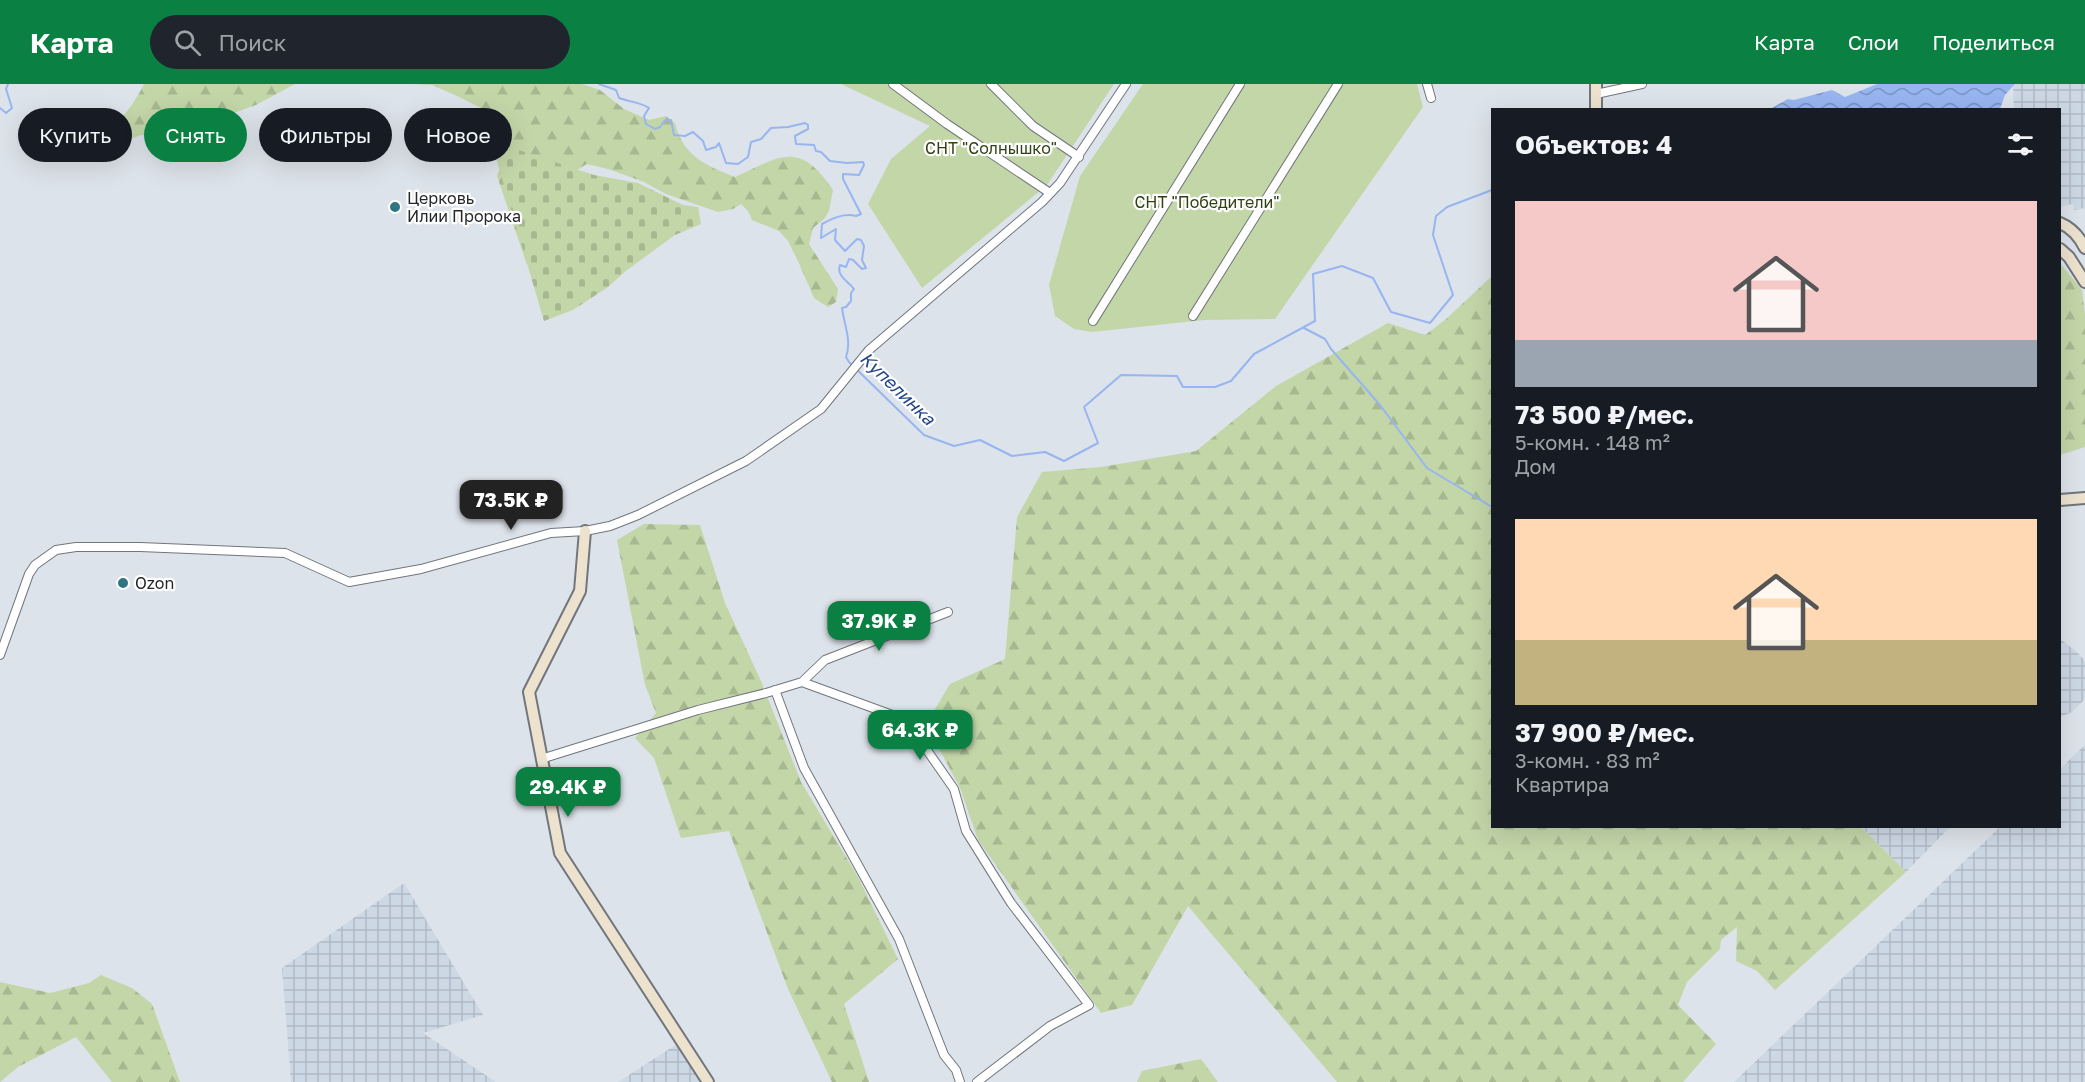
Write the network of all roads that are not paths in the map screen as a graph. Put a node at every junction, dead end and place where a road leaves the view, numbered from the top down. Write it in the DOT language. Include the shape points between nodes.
graph roads {
  1 [pos="893,84"];
  2 [pos="991,84"];
  3 [pos="1240,84"];
  4 [pos="1338,84"];
  5 [pos="1427,84"];
  6 [pos="1642,84"];
  7 [pos="1123,85"];
  8 [pos="1596,89"];
  9 [pos="1431,98"];
  10 [pos="1596,108"];
  11 [pos="1079,157"];
  12 [pos="1050,193"];
  13 [pos="2061,223"];
  14 [pos="2076,234"];
  15 [pos="2085,248"];
  16 [pos="2061,250"];
  17 [pos="2085,282"];
  18 [pos="1193,316"];
  19 [pos="1093,321"];
  20 [pos="2085,498"];
  21 [pos="2061,500"];
  22 [pos="585,531"];
  23 [pos="948,612"];
  24 [pos="0,655"];
  25 [pos="802,681"];
  26 [pos="775,690"];
  27 [pos="542,759"];
  28 [pos="708,1082"];
  29 [pos="960,1082"];
  30 [pos="977,1082"];
  1 -- 12 [label="street"];
  2 -- 11 [label="street" via="1033,126"];
  3 -- 19 [label="street"];
  4 -- 18 [label="street"];
  5 -- 9 [label="street"];
  6 -- 8 [label="street"];
  7 -- 11 [label="street"];
  8 -- 10 [label="street"];
  11 -- 12 [label="street"];
  12 -- 22 [label="street" via="860,359 821,409 746,461 638,515"];
  13 -- 14 [label="street"];
  14 -- 15 [label="street"];
  14 -- 16 [label="street"];
  16 -- 17 [label="street"];
  20 -- 21 [label="street"];
  22 -- 24 [label="street" via="551,533 421,569 349,582 285,553 140,547 56,550 29,574"];
  22 -- 27 [label="street" via="579,591 529,692"];
  23 -- 25 [label="street" via="825,660"];
  25 -- 26 [label="street"];
  25 -- 30 [label="street" via="906,720 954,789 966,831 1011,903 1089,1005 1050,1026"];
  26 -- 27 [label="street"];
  26 -- 29 [label="street" via="804,768 899,939 944,1055"];
  27 -- 28 [label="street" via="560,853"];
}
